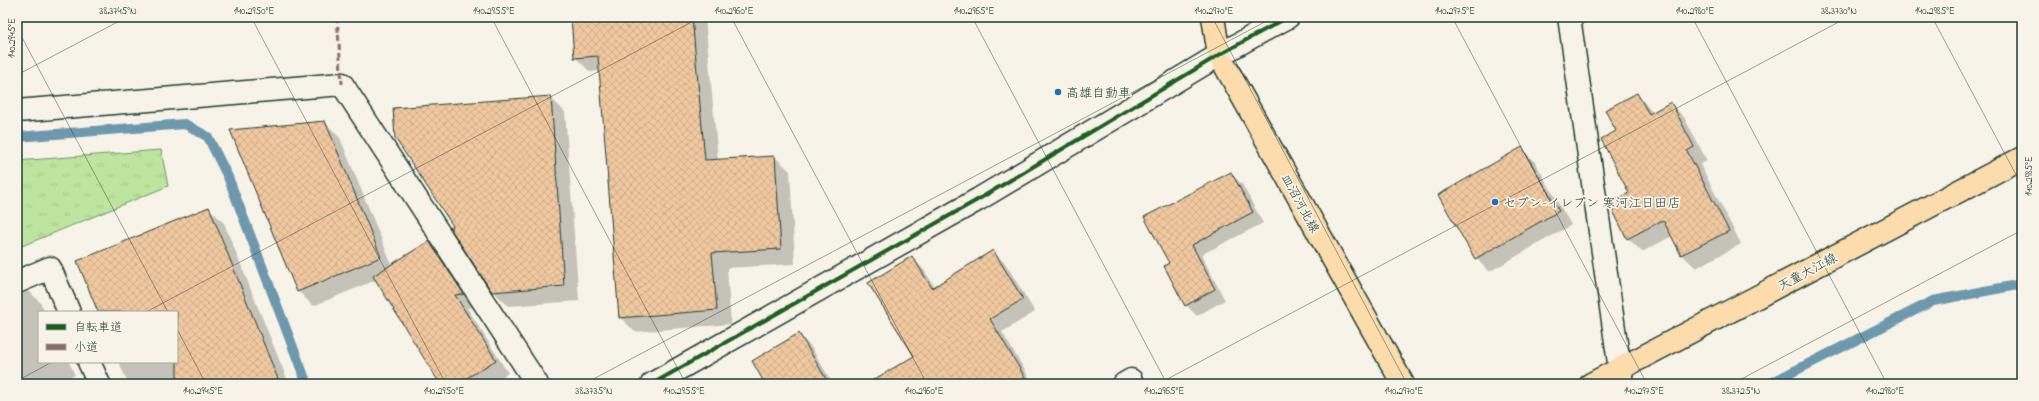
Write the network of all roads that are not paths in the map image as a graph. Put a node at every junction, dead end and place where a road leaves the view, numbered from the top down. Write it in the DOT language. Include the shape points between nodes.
graph roads {
  1 [pos="1213,17"];
  2 [pos="1288,17"];
  3 [pos="1569,17"];
  4 [pos="1219,55"];
  5 [pos="17,111"];
  6 [pos="2022,158"];
  7 [pos="17,282"];
  8 [pos="69,311"];
  9 [pos="90,363"];
  10 [pos="1621,376"];
  11 [pos="99,384"];
  12 [pos="536,384"];
  13 [pos="652,384"];
  14 [pos="1403,384"];
  15 [pos="1591,384"];
  1 -- 4 [label="main road, 皿沼河北線"];
  2 -- 4 [label="street"];
  3 -- 10 [label="street"];
  4 -- 13 [label="street" via="979,199"];
  4 -- 14 [label="main road, 皿沼河北線"];
  5 -- 12 [label="street" via="342,84"];
  6 -- 10 [label="main road, 天童大江線"];
  7 -- 8 [label="street" via="50,268"];
  9 -- 11 [label="street"];
  10 -- 15 [label="main road, 天童大江線"];
}
